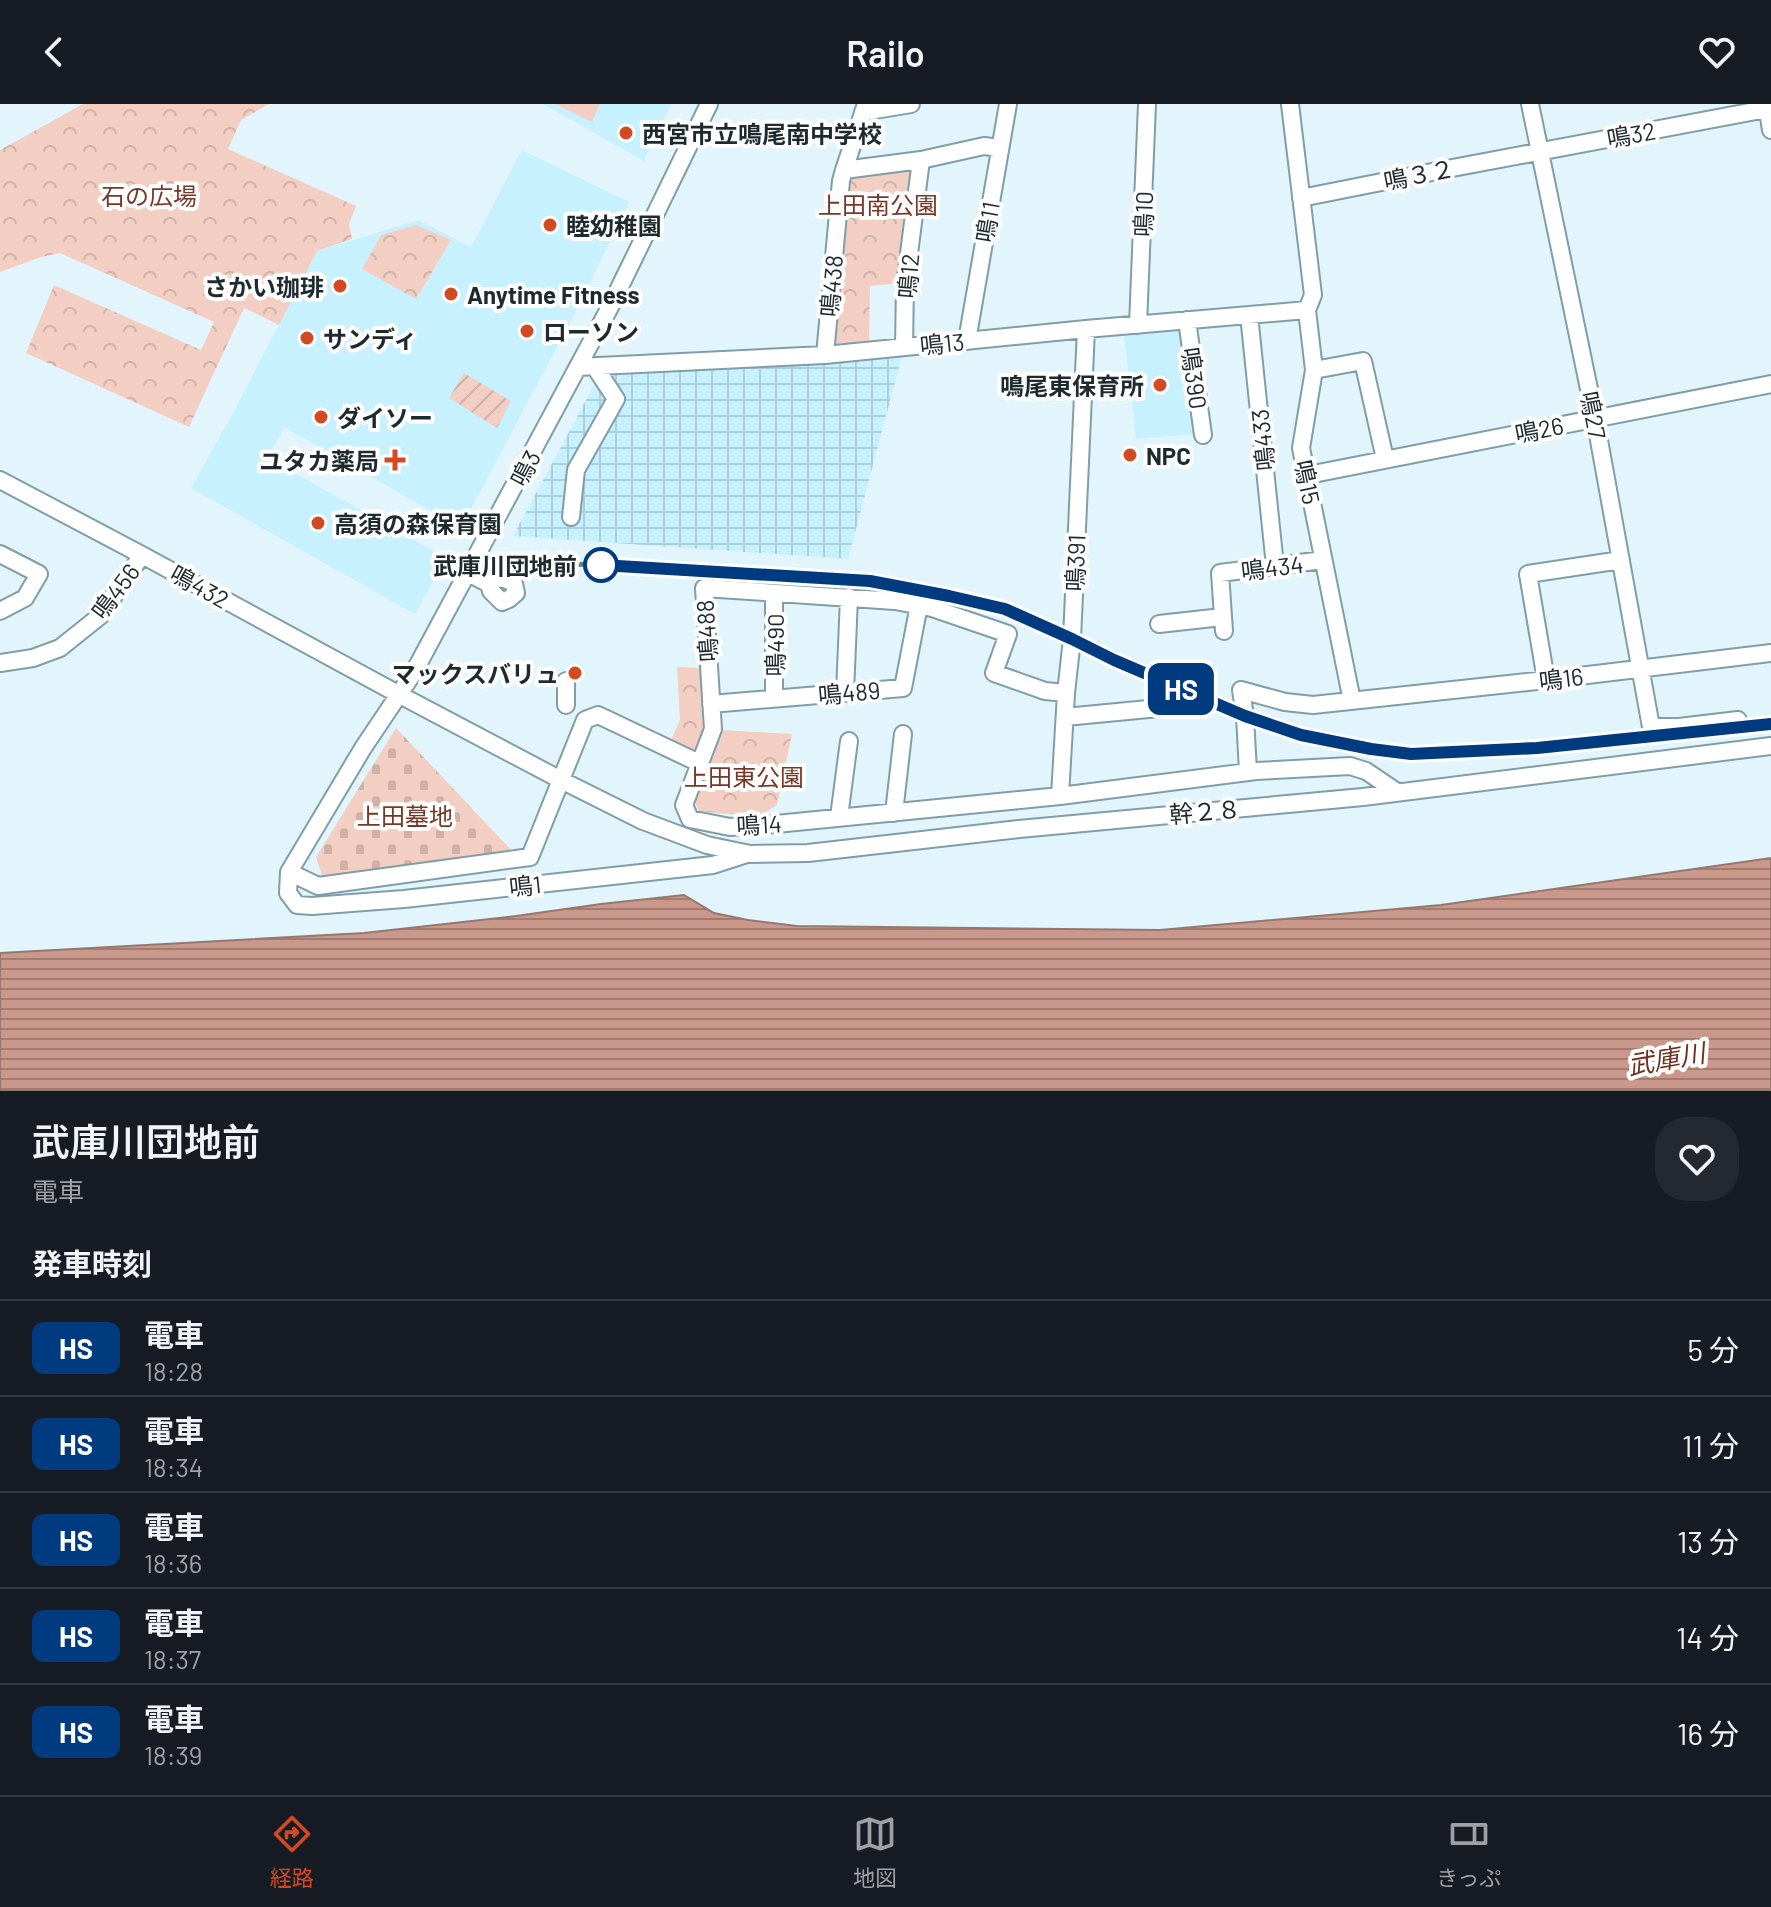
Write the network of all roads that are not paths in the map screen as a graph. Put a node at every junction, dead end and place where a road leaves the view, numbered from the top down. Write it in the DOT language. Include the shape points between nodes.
graph roads {
  1 [pos="709,104"];
  2 [pos="911,104"];
  3 [pos="1008,104"];
  4 [pos="1147,104"];
  5 [pos="1290,104"];
  6 [pos="1530,104"];
  7 [pos="1769,107"];
  8 [pos="864,108"];
  9 [pos="1771,130"];
  10 [pos="1000,148"];
  11 [pos="1539,152"];
  12 [pos="921,160"];
  13 [pos="844,170"];
  14 [pos="1301,198"];
  15 [pos="1307,310"];
  16 [pos="1249,315"];
  17 [pos="1187,320"];
  18 [pos="1138,325"];
  19 [pos="1086,329"];
  20 [pos="967,341"];
  21 [pos="904,347"];
  22 [pos="825,355"];
  23 [pos="586,367"];
  24 [pos="1314,370"];
  25 [pos="1771,384"];
  26 [pos="1595,418"];
  27 [pos="1203,435"];
  28 [pos="1385,459"];
  29 [pos="1308,475"];
  30 [pos="0,480"];
  31 [pos="571,517"];
  32 [pos="0,554"];
  33 [pos="142,555"];
  34 [pos="1323,560"];
  35 [pos="1621,560"];
  36 [pos="1275,566"];
  37 [pos="774,593"];
  38 [pos="849,597"];
  39 [pos="919,605"];
  40 [pos="0,611"];
  41 [pos="1159,624"];
  42 [pos="1771,653"];
  43 [pos="0,663"];
  44 [pos="1640,667"];
  45 [pos="1546,680"];
  46 [pos="566,681"];
  47 [pos="845,693"];
  48 [pos="1066,693"];
  49 [pos="398,694"];
  50 [pos="774,698"];
  51 [pos="1352,701"];
  52 [pos="711,704"];
  53 [pos="566,705"];
  54 [pos="1159,708"];
  55 [pos="1065,717"];
  56 [pos="1738,720"];
  57 [pos="903,734"];
  58 [pos="849,741"];
  59 [pos="1771,746"];
  60 [pos="699,763"];
  61 [pos="1248,772"];
  62 [pos="561,780"];
  63 [pos="1397,792"];
  64 [pos="1060,796"];
  65 [pos="894,813"];
  66 [pos="839,817"];
  67 [pos="750,854"];
  68 [pos="289,872"];
  1 -- 23 [label="street, 鳴3"];
  2 -- 8 [label="street"];
  3 -- 10 [label="street, 鳴11"];
  4 -- 18 [label="street, 鳴10"];
  5 -- 14 [label="street, 鳴15"];
  6 -- 11 [label="street, 鳴27"];
  7 -- 9 [label="street"];
  7 -- 11 [label="street, 鳴32"];
  8 -- 13 [label="street"];
  10 -- 12 [label="street" via="984,146"];
  10 -- 20 [label="street, 鳴11"];
  11 -- 14 [label="street, 鳴３２"];
  11 -- 26 [label="street, 鳴27"];
  12 -- 13 [label="street"];
  12 -- 21 [label="street, 鳴12" via="905,285"];
  13 -- 22 [label="street, 鳴438"];
  14 -- 15 [label="street, 鳴15" via="1313,295"];
  15 -- 16 [label="street, 鳴13"];
  15 -- 24 [label="street, 鳴15"];
  16 -- 17 [label="street, 鳴13"];
  16 -- 36 [label="street, 鳴433"];
  17 -- 18 [label="street, 鳴13"];
  17 -- 27 [label="street, 鳴390"];
  18 -- 19 [label="street, 鳴13"];
  19 -- 20 [label="street, 鳴13"];
  19 -- 48 [label="street, 鳴391"];
  20 -- 21 [label="street, 鳴13"];
  21 -- 22 [label="street, 鳴13"];
  22 -- 23 [label="street, 鳴13"];
  23 -- 31 [label="street" via="616,399 576,470"];
  23 -- 49 [label="street, 鳴3"];
  24 -- 28 [label="street" via="1363,361"];
  24 -- 29 [label="street, 鳴15" via="1301,448"];
  25 -- 26 [label="street, 鳴26"];
  26 -- 28 [label="street, 鳴26"];
  26 -- 35 [label="street, 鳴27"];
  28 -- 29 [label="street, 鳴26"];
  29 -- 34 [label="street, 鳴15"];
  30 -- 33 [label="street, 鳴432"];
  32 -- 40 [label="street" via="39,574 25,598"];
  33 -- 43 [label="street, 鳴456" via="100,616 60,648"];
  33 -- 49 [label="street, 鳴432"];
  34 -- 36 [label="street, 鳴434"];
  34 -- 51 [label="street, 鳴15"];
  35 -- 44 [label="street, 鳴27"];
  35 -- 45 [label="street" via="1528,574"];
  36 -- 41 [label="street, 鳴434" via="1220,573 1223,624"];
  37 -- 38 [label="street, 鳴488"];
  37 -- 50 [label="street, 鳴490"];
  37 -- 52 [label="street, 鳴488" via="704,588"];
  38 -- 39 [label="street, 鳴488"];
  38 -- 47 [label="street"];
  39 -- 47 [label="street, 鳴489" via="903,688"];
  39 -- 48 [label="street, 鳴488" via="1008,634 994,673"];
  42 -- 44 [label="street, 鳴16"];
  44 -- 45 [label="street, 鳴16"];
  44 -- 56 [label="street, 鳴27" via="1651,727"];
  45 -- 51 [label="street, 鳴16"];
  46 -- 53 [label="street"];
  47 -- 50 [label="street, 鳴489"];
  48 -- 55 [label="street, 鳴391"];
  49 -- 62 [label="street, 鳴432"];
  49 -- 68 [label="street, 鳴3"];
  50 -- 52 [label="street, 鳴489"];
  51 -- 61 [label="street" via="1313,705 1241,690"];
  52 -- 60 [label="street, 鳴488" via="713,729"];
  54 -- 55 [label="street"];
  55 -- 64 [label="street, 鳴391"];
  57 -- 65 [label="street"];
  58 -- 66 [label="street"];
  59 -- 63 [label="street, 幹２８"];
  60 -- 62 [label="street" via="598,715 585,720"];
  60 -- 66 [label="street, 鳴14" via="684,805 690,819 730,827"];
  61 -- 63 [label="street, 鳴14" via="1350,766"];
  61 -- 64 [label="street, 鳴14"];
  62 -- 67 [label="street, 幹２８" via="643,821 707,845"];
  62 -- 68 [label="street" via="530,857 318,886"];
  63 -- 67 [label="street, 幹２８" via="808,853"];
  64 -- 65 [label="street, 鳴14"];
  65 -- 66 [label="street, 鳴14"];
  67 -- 68 [label="street, 鳴1" via="713,865 312,906 297,905 288,893"];
}
